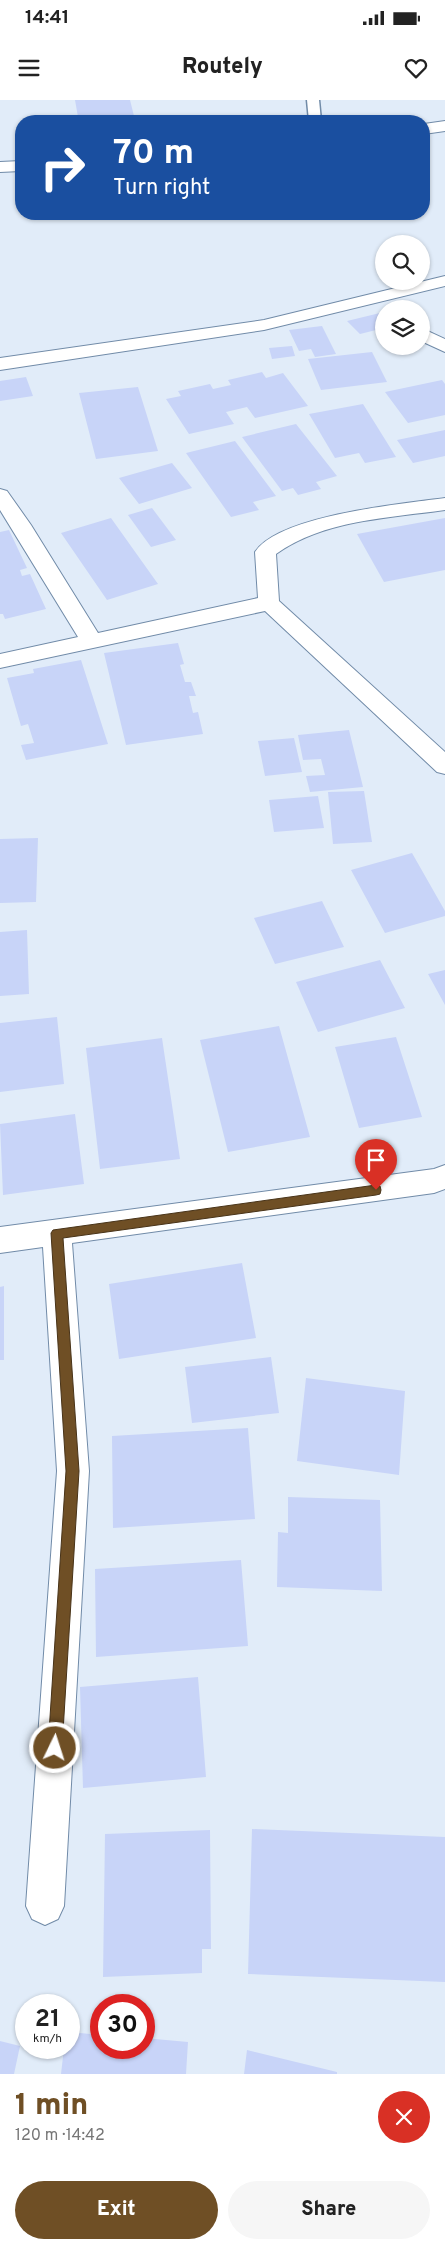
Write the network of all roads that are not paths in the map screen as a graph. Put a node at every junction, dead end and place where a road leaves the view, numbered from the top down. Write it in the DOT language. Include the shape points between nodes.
graph roads {
  1 [pos="313,100"];
  2 [pos="314,115"];
  3 [pos="445,126"];
  4 [pos="430,128"];
  5 [pos="15,166"];
  6 [pos="0,167"];
  7 [pos="445,281"];
  8 [pos="389,300"];
  9 [pos="375,304"];
  10 [pos="430,338"];
  11 [pos="445,346"];
  12 [pos="0,364"];
  13 [pos="0,495"];
  14 [pos="445,504"];
  15 [pos="269,603"];
  16 [pos="92,641"];
  17 [pos="0,661"];
  18 [pos="445,766"];
  19 [pos="445,1177"];
  20 [pos="57,1233"];
  21 [pos="0,1240"];
  22 [pos="45,1906"];
  1 -- 2 [label="lane"];
  3 -- 4 [label="street"];
  5 -- 6 [label="street"];
  7 -- 8 [label="street"];
  9 -- 12 [label="street" via="264,325"];
  10 -- 11 [label="street"];
  13 -- 16 [label="street"];
  14 -- 15 [label="street" via="368,515 295,532 274,542 265,552"];
  15 -- 16 [label="street"];
  15 -- 18 [label="street"];
  16 -- 17 [label="street"];
  19 -- 20 [label="street" via="424,1183"];
  20 -- 21 [label="street"];
  20 -- 22 [label="street" via="73,1471"];
}
